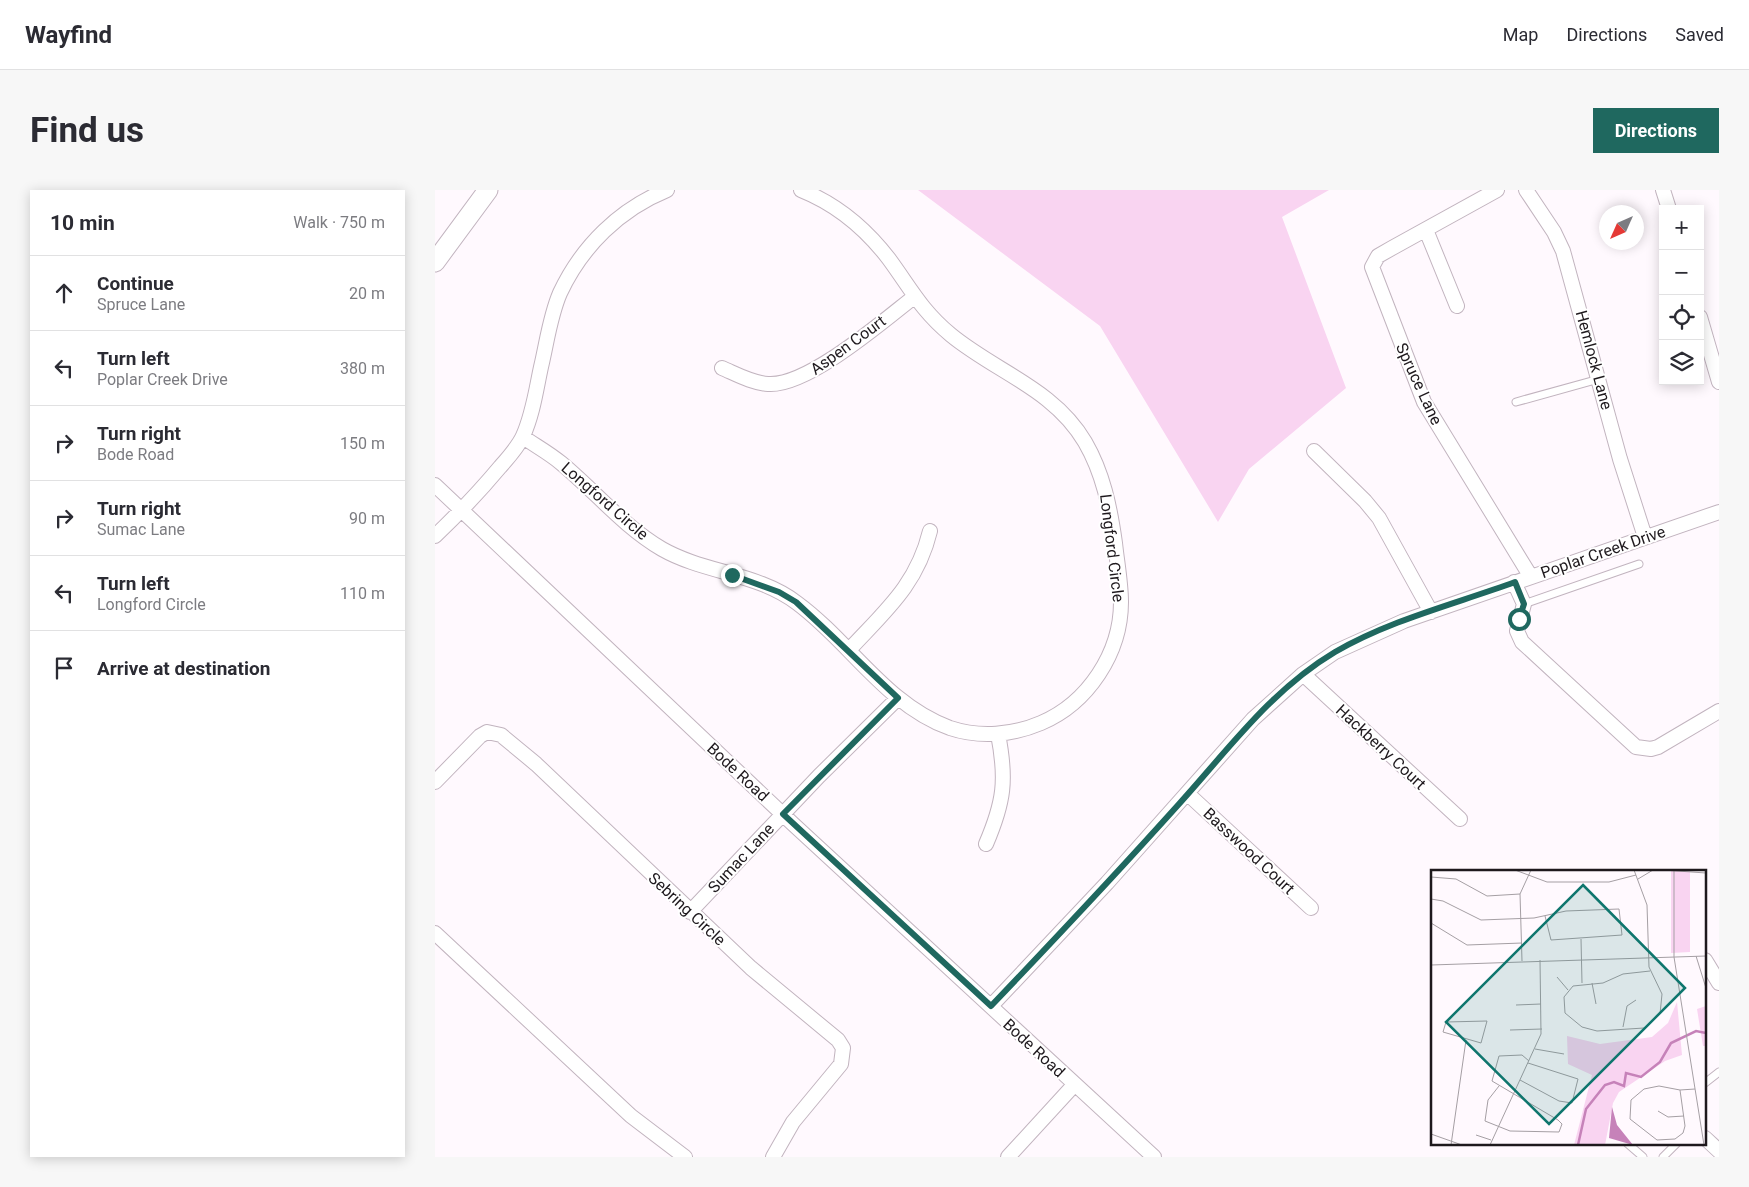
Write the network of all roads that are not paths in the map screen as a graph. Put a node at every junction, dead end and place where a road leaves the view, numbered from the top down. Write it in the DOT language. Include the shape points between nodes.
graph roads {
  1 [pos="488,190"];
  2 [pos="667,190"];
  3 [pos="801,190"];
  4 [pos="1497,190"];
  5 [pos="1526,190"];
  6 [pos="1663,190"];
  7 [pos="1668,205"];
  8 [pos="1426,230"];
  9 [pos="435,262"];
  10 [pos="914,298"];
  11 [pos="1457,306"];
  12 [pos="1704,331"];
  13 [pos="721,368"];
  14 [pos="1599,379"];
  15 [pos="1719,382"];
  16 [pos="1516,402"];
  17 [pos="523,437"];
  18 [pos="1314,451"];
  19 [pos="435,485"];
  20 [pos="461,510"];
  21 [pos="1719,512"];
  22 [pos="930,531"];
  23 [pos="435,536"];
  24 [pos="1645,537"];
  25 [pos="1639,564"];
  26 [pos="1531,577"];
  27 [pos="1515,582"];
  28 [pos="1524,604"];
  29 [pos="1431,612"];
  30 [pos="849,650"];
  31 [pos="1303,674"];
  32 [pos="898,698"];
  33 [pos="1719,711"];
  34 [pos="998,734"];
  35 [pos="435,782"];
  36 [pos="1188,794"];
  37 [pos="783,814"];
  38 [pos="1460,819"];
  39 [pos="986,844"];
  40 [pos="1311,908"];
  41 [pos="690,912"];
  42 [pos="435,933"];
  43 [pos="1707,963"];
  44 [pos="1718,979"];
  45 [pos="991,1006"];
  46 [pos="1719,1072"];
  47 [pos="1707,1081"];
  48 [pos="1073,1085"];
  49 [pos="1707,1140"];
  50 [pos="1628,1144"];
  51 [pos="1676,1144"];
  52 [pos="1719,1151"];
  53 [pos="685,1157"];
  54 [pos="773,1157"];
  55 [pos="1008,1157"];
  56 [pos="1153,1157"];
  57 [pos="1643,1157"];
  58 [pos="1663,1157"];
  1 -- 9 [label="street"];
  2 -- 17 [label="street" via="635,205 619,217 601,233 572,271 553,313 536,394"];
  3 -- 10 [label="street, Longford Circle" via="838,209 862,229 888,257"];
  4 -- 8 [label="street, Spruce Lane"];
  5 -- 14 [label="street, Hemlock Lane" via="1563,251"];
  6 -- 7 [label="street"];
  8 -- 11 [label="street"];
  8 -- 26 [label="street, Spruce Lane" via="1378,256 1372,267 1373,274 1423,402"];
  10 -- 13 [label="street, Aspen Court" via="827,362 797,379 783,384 768,384"];
  10 -- 34 [label="street, Longford Circle" via="953,337 1036,390 1073,424 1107,494 1121,603 1109,657 1090,686 1051,718 1031,727"];
  12 -- 15 [label="street"];
  14 -- 16 [label="lane"];
  14 -- 24 [label="street, Hemlock Lane"];
  17 -- 20 [label="street"];
  17 -- 30 [label="street, Longford Circle" via="558,460 614,514 664,550 779,592 796,602"];
  18 -- 29 [label="street" via="1379,518"];
  19 -- 20 [label="street, Bode Road"];
  20 -- 23 [label="street"];
  20 -- 37 [label="street, Bode Road"];
  21 -- 24 [label="street, Poplar Creek Drive"];
  22 -- 30 [label="street" via="924,557 907,587"];
  24 -- 26 [label="street, Poplar Creek Drive"];
  25 -- 28 [label="lane"];
  26 -- 27 [label="street, Poplar Creek Drive"];
  27 -- 28 [label="street"];
  27 -- 29 [label="street, Poplar Creek Drive"];
  28 -- 33 [label="street" via="1517,632 1522,642 1636,748 1651,749 1669,742"];
  29 -- 31 [label="street, Poplar Creek Drive" via="1363,638"];
  30 -- 32 [label="street, Longford Circle"];
  31 -- 36 [label="street, Poplar Creek Drive" via="1253,719"];
  31 -- 38 [label="street, Hackberry Court"];
  32 -- 34 [label="street, Longford Circle" via="951,728"];
  32 -- 37 [label="street, Sumac Lane"];
  34 -- 39 [label="street" via="1003,792"];
  35 -- 41 [label="street, Sebring Circle" via="480,736 487,732 501,735 536,764"];
  36 -- 40 [label="street, Basswood Court"];
  36 -- 45 [label="street, Poplar Creek Drive"];
  37 -- 41 [label="street, Sumac Lane"];
  37 -- 45 [label="street, Bode Road"];
  41 -- 54 [label="street, Sebring Circle" via="838,1040 843,1048 841,1064 793,1122"];
  42 -- 53 [label="street" via="631,1116"];
  43 -- 44 [label="street"];
  45 -- 48 [label="street, Bode Road"];
  46 -- 47 [label="lane"];
  48 -- 55 [label="street"];
  48 -- 56 [label="street, Bode Road"];
  49 -- 52 [label="street"];
  50 -- 57 [label="lane"];
  51 -- 58 [label="lane"];
}
